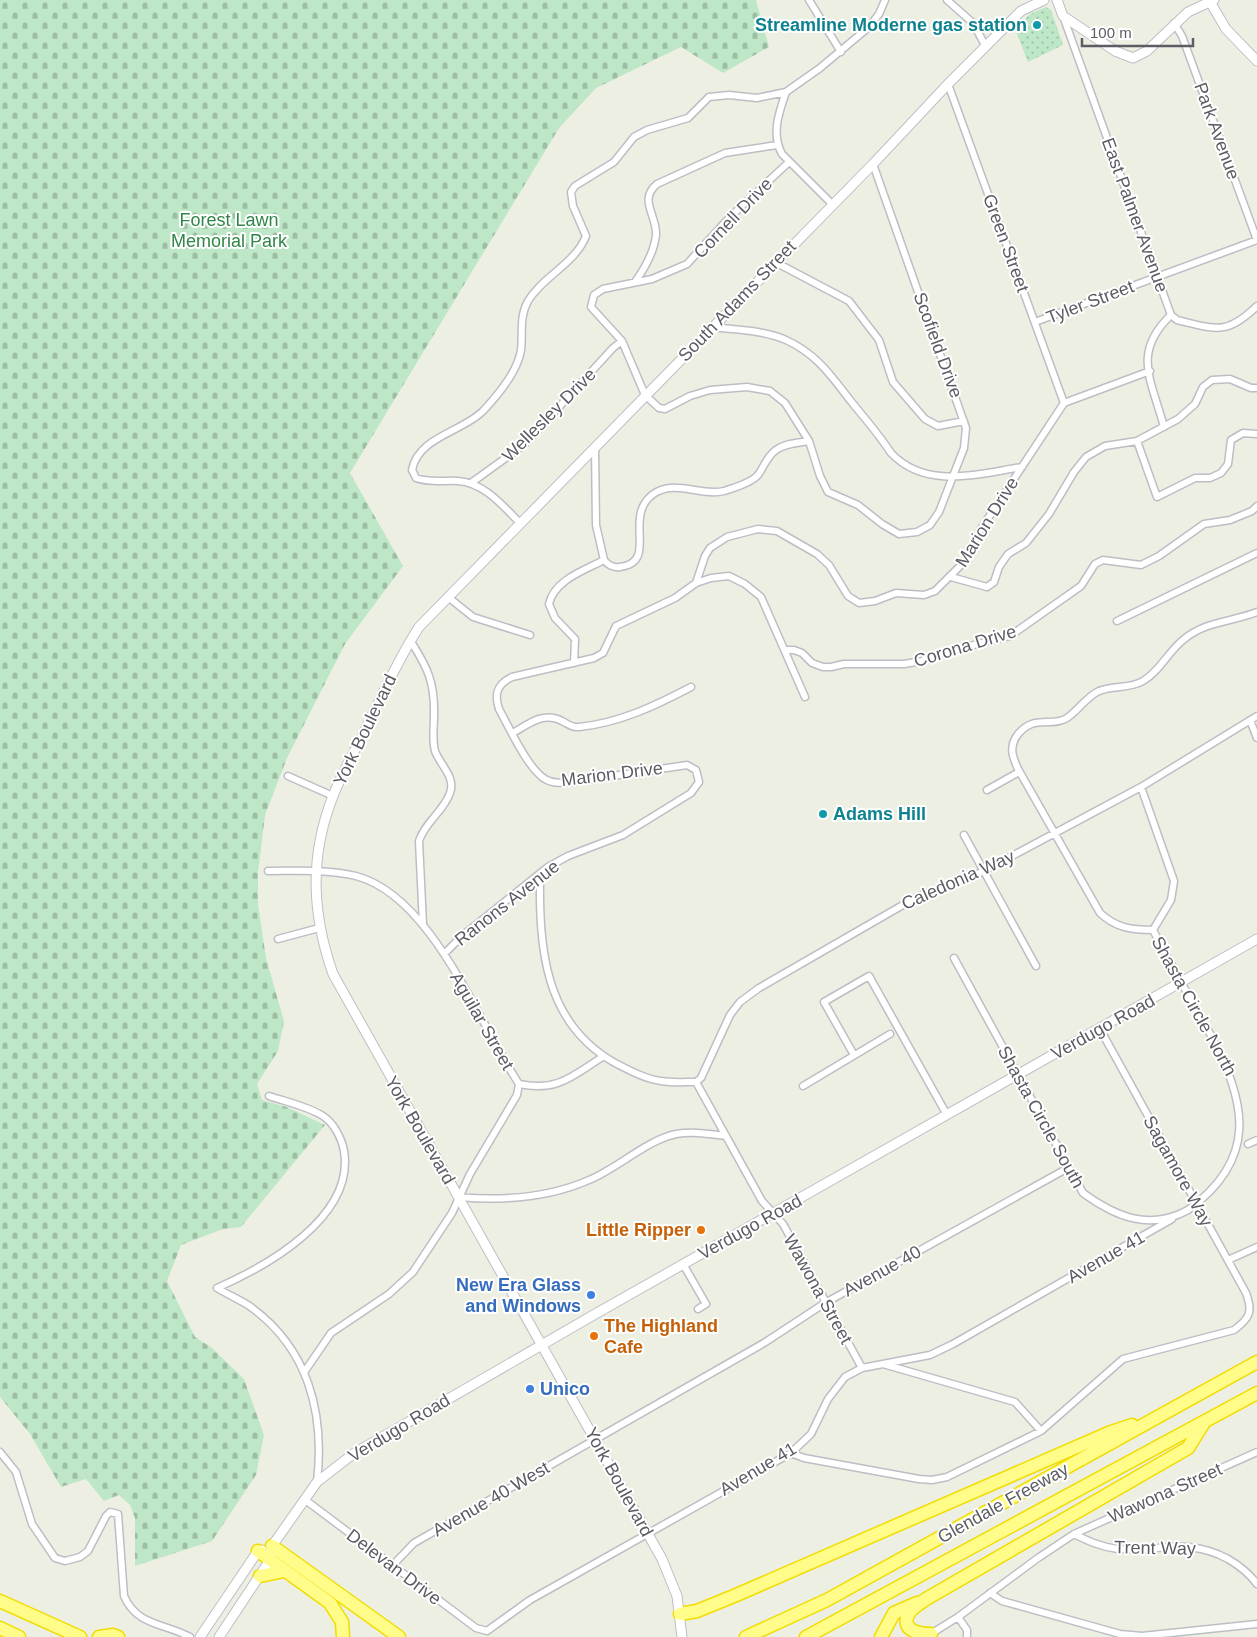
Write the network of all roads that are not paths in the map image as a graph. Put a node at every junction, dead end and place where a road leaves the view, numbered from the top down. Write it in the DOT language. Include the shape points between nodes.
graph roads {
  1 [pos="809,0"];
  2 [pos="885,0"];
  3 [pos="947,0"];
  4 [pos="1044,0"];
  5 [pos="1057,0"];
  6 [pos="1211,0"];
  7 [pos="1063,16"];
  8 [pos="1174,23"];
  9 [pos="986,47"];
  10 [pos="841,52"];
  11 [pos="1257,61"];
  12 [pos="948,84"];
  13 [pos="786,92"];
  14 [pos="777,145"];
  15 [pos="789,162"];
  16 [pos="873,164"];
  17 [pos="832,204"];
  18 [pos="1257,240"];
  19 [pos="775,262"];
  20 [pos="1157,276"];
  21 [pos="635,282"];
  22 [pos="1257,306"];
  23 [pos="1171,315"];
  24 [pos="1035,322"];
  25 [pos="711,327"];
  26 [pos="622,341"];
  27 [pos="1150,371"];
  28 [pos="1257,388"];
  29 [pos="646,395"];
  30 [pos="1064,403"];
  31 [pos="964,421"];
  32 [pos="1164,427"];
  33 [pos="1257,434"];
  34 [pos="809,441"];
  35 [pos="1137,441"];
  36 [pos="596,447"];
  37 [pos="1022,467"];
  38 [pos="952,478"];
  39 [pos="471,483"];
  40 [pos="1257,506"];
  41 [pos="520,523"];
  42 [pos="1257,553"];
  43 [pos="604,560"];
  44 [pos="951,577"];
  45 [pos="696,583"];
  46 [pos="448,597"];
  47 [pos="434,610"];
  48 [pos="1257,612"];
  49 [pos="1117,621"];
  50 [pos="530,635"];
  51 [pos="410,640"];
  52 [pos="786,650"];
  53 [pos="574,664"];
  54 [pos="690,687"];
  55 [pos="805,696"];
  56 [pos="1257,716"];
  57 [pos="1250,720"];
  58 [pos="513,733"];
  59 [pos="1257,738"];
  60 [pos="1019,772"];
  61 [pos="288,776"];
  62 [pos="699,782"];
  63 [pos="1141,787"];
  64 [pos="988,790"];
  65 [pos="333,796"];
  66 [pos="1056,834"];
  67 [pos="964,835"];
  68 [pos="268,870"];
  69 [pos="316,872"];
  70 [pos="982,872"];
  71 [pos="540,874"];
  72 [pos="423,925"];
  73 [pos="319,928"];
  74 [pos="1153,930"];
  75 [pos="278,939"];
  76 [pos="1257,940"];
  77 [pos="444,954"];
  78 [pos="954,958"];
  79 [pos="1036,966"];
  80 [pos="1182,983"];
  81 [pos="1100,1029"];
  82 [pos="890,1034"];
  83 [pos="854,1055"];
  84 [pos="604,1056"];
  85 [pos="1017,1075"];
  86 [pos="696,1082"];
  87 [pos="519,1084"];
  88 [pos="803,1086"];
  89 [pos="269,1096"];
  90 [pos="1246,1109"];
  91 [pos="947,1115"];
  92 [pos="1249,1135"];
  93 [pos="726,1136"];
  94 [pos="1257,1140"];
  95 [pos="1248,1144"];
  96 [pos="1246,1152"];
  97 [pos="1068,1168"];
  98 [pos="1225,1186"];
  99 [pos="458,1197"];
  100 [pos="1197,1206"];
  101 [pos="774,1214"];
  102 [pos="1172,1219"];
  103 [pos="1257,1247"];
  104 [pos="1228,1260"];
  105 [pos="683,1264"];
  106 [pos="825,1302"];
  107 [pos="698,1309"];
  108 [pos="542,1344"];
  109 [pos="1257,1362"];
  110 [pos="881,1364"];
  111 [pos="862,1368"];
  112 [pos="305,1371"];
  113 [pos="1257,1393"];
  114 [pos="1158,1417"];
  115 [pos="1204,1422"];
  116 [pos="1041,1431"];
  117 [pos="596,1440"];
  118 [pos="0,1452"];
  119 [pos="792,1452"];
  120 [pos="1257,1452"];
  121 [pos="316,1482"];
  122 [pos="304,1499"];
  123 [pos="647,1534"];
  124 [pos="1074,1534"];
  125 [pos="272,1546"];
  126 [pos="258,1551"];
  127 [pos="270,1560"];
  128 [pos="392,1566"];
  129 [pos="284,1571"];
  130 [pos="260,1576"];
  131 [pos="1257,1584"];
  132 [pos="990,1593"];
  133 [pos="926,1599"];
  134 [pos="0,1601"];
  135 [pos="680,1614"];
  136 [pos="958,1617"];
  137 [pos="1257,1624"];
  138 [pos="0,1628"];
  139 [pos="487,1632"];
  140 [pos="928,1636"];
  141 [pos="19,1637"];
  142 [pos="80,1637"];
  143 [pos="99,1637"];
  144 [pos="118,1637"];
  145 [pos="190,1637"];
  146 [pos="200,1637"];
  147 [pos="219,1637"];
  148 [pos="343,1637"];
  149 [pos="399,1637"];
  150 [pos="682,1637"];
  151 [pos="746,1637"];
  152 [pos="806,1637"];
  153 [pos="882,1637"];
  154 [pos="967,1637"];
  1 -- 10 [label="street"];
  2 -- 10 [label="street" via="874,21"];
  3 -- 9 [label="street" via="973,24"];
  4 -- 9 [label="street, South Adams Street" via="1021,11"];
  5 -- 7 [label="street, East Palmer Avenue"];
  6 -- 8 [label="street"];
  6 -- 11 [label="street" via="1226,29"];
  7 -- 8 [label="street" via="1115,52 1130,58 1144,54"];
  7 -- 20 [label="street, East Palmer Avenue"];
  8 -- 18 [label="street, Park Avenue" via="1182,36"];
  9 -- 12 [label="street, South Adams Street"];
  10 -- 13 [label="street"];
  12 -- 16 [label="street, South Adams Street"];
  12 -- 24 [label="street, Green Street"];
  13 -- 14 [label="street" via="776,130"];
  13 -- 39 [label="street" via="757,98 708,97 688,118 647,130 634,138 606,168 575,186 571,199 586,236 568,262 529,300 523,312 521,349 514,370 482,412 432,443 415,460 412,470 416,478"];
  14 -- 15 [label="street"];
  14 -- 21 [label="street" via="725,153 650,190 648,202 656,227 654,246"];
  15 -- 17 [label="street"];
  15 -- 21 [label="street, Cornell Drive" via="729,218 688,264 652,279"];
  16 -- 17 [label="street, South Adams Street"];
  16 -- 31 [label="street, Scofield Drive"];
  17 -- 19 [label="street, South Adams Street"];
  18 -- 20 [label="street, Tyler Street"];
  19 -- 25 [label="street, South Adams Street"];
  19 -- 31 [label="street" via="849,300 879,340 893,382 926,419 938,426"];
  20 -- 23 [label="street, East Palmer Avenue"];
  20 -- 24 [label="street, Tyler Street"];
  21 -- 26 [label="street, Cornell Drive" via="602,289 594,295 591,306"];
  22 -- 23 [label="street" via="1223,329 1178,320"];
  23 -- 27 [label="street, East Palmer Avenue" via="1152,338 1146,353"];
  24 -- 30 [label="street, Green Street"];
  25 -- 29 [label="street, South Adams Street"];
  25 -- 38 [label="street" via="786,340 823,365 899,462 916,472"];
  26 -- 29 [label="street"];
  26 -- 39 [label="street, Wellesley Drive" via="524,444"];
  27 -- 30 [label="street"];
  27 -- 32 [label="street, East Palmer Avenue"];
  28 -- 32 [label="street" via="1230,379 1212,380 1202,387 1187,413"];
  29 -- 34 [label="street" via="659,408 666,409 701,392 760,388 785,403"];
  29 -- 36 [label="street, South Adams Street"];
  30 -- 37 [label="street, Marion Drive"];
  31 -- 38 [label="street, Scofield Drive" via="965,442"];
  32 -- 35 [label="street"];
  33 -- 35 [label="street" via="1243,434 1231,440 1228,464 1221,474 1195,478 1157,496"];
  34 -- 38 [label="street, Scofield Drive" via="824,484 832,495 858,505 899,534 917,532 930,525 939,512"];
  34 -- 43 [label="street" via="781,447 769,457 756,477 721,492 680,488 664,489 652,495 643,505 638,521 640,542 637,559 630,566 616,568"];
  35 -- 44 [label="street" via="1106,446 1086,457 1026,543 1008,554 994,582 987,587"];
  36 -- 41 [label="street, South Adams Street"];
  36 -- 43 [label="street" via="596,525"];
  37 -- 38 [label="street"];
  37 -- 44 [label="street, Marion Drive" via="981,529 965,561"];
  39 -- 41 [label="street" via="492,496"];
  40 -- 52 [label="street, Corona Drive" via="1230,520 1204,524 1141,566 1103,560 1094,564 1081,586 1010,636 904,664 823,667 812,663 802,653"];
  41 -- 46 [label="street, South Adams Street"];
  42 -- 49 [label="street"];
  43 -- 53 [label="street" via="563,583 551,597 549,604 555,618 575,639"];
  44 -- 45 [label="street, Marion Drive" via="935,592 924,595 896,593 859,603 848,596 829,565 817,554 777,532 758,529 726,537 710,548"];
  45 -- 52 [label="street" via="729,576 745,584 761,597"];
  45 -- 53 [label="street, Marion Drive" via="675,598 616,626 603,653"];
  46 -- 47 [label="street, South Adams Street"];
  46 -- 50 [label="street" via="473,617"];
  47 -- 51 [label="street, York Boulevard"];
  48 -- 60 [label="street, Shasta Circle North" via="1198,630 1183,640 1154,674 1142,682 1099,691 1064,720 1040,721 1028,726 1016,736 1012,746"];
  51 -- 65 [label="street, York Boulevard"];
  51 -- 72 [label="street" via="430,674 436,751 452,782 447,800 422,830 419,841"];
  52 -- 55 [label="street"];
  53 -- 58 [label="street, Marion Drive" via="503,681 497,690 496,700"];
  54 -- 58 [label="street" via="649,709 604,724 576,728 550,717 538,718"];
  56 -- 57 [label="street, Caledonia Way"];
  57 -- 59 [label="street"];
  57 -- 63 [label="street, Caledonia Way"];
  58 -- 62 [label="street, Marion Drive" via="544,779 559,784 687,765 696,770"];
  60 -- 64 [label="street"];
  60 -- 66 [label="street, Shasta Circle North"];
  61 -- 65 [label="street"];
  62 -- 71 [label="street, Ranons Avenue" via="691,793 623,835 568,856"];
  63 -- 66 [label="street, Caledonia Way"];
  63 -- 74 [label="street" via="1174,881 1171,900"];
  65 -- 69 [label="street, York Boulevard" via="321,838"];
  66 -- 70 [label="street, Caledonia Way"];
  66 -- 74 [label="street, Shasta Circle North" via="1100,913 1109,922 1130,929"];
  67 -- 70 [label="street"];
  68 -- 69 [label="street, Ranons Avenue"];
  69 -- 72 [label="street, Ranons Avenue" via="356,876 379,885"];
  69 -- 73 [label="street, York Boulevard"];
  70 -- 79 [label="street"];
  70 -- 86 [label="street, Caledonia Way" via="915,898 740,1002"];
  71 -- 77 [label="street, Ranons Avenue"];
  71 -- 84 [label="street" via="543,948 553,993 567,1020 590,1046"];
  72 -- 77 [label="street, Ranons Avenue"];
  73 -- 75 [label="street"];
  73 -- 99 [label="street, York Boulevard" via="330,967 343,995"];
  74 -- 80 [label="street, Shasta Circle North"];
  76 -- 80 [label="street, Verdugo Road"];
  77 -- 87 [label="street, Aguilar Street"];
  78 -- 85 [label="street, Shasta Circle South"];
  80 -- 81 [label="street, Verdugo Road"];
  80 -- 90 [label="street, Shasta Circle North" via="1237,1083"];
  81 -- 85 [label="street, Verdugo Road"];
  81 -- 100 [label="street, Sagamore Way"];
  82 -- 83 [label="street"];
  83 -- 88 [label="street"];
  83 -- 91 [label="street" via="824,1002 869,976"];
  84 -- 86 [label="street" via="647,1078"];
  84 -- 87 [label="street, Aguilar Street" via="553,1086"];
  85 -- 91 [label="street, Verdugo Road"];
  85 -- 97 [label="street, Shasta Circle South"];
  86 -- 93 [label="street, Wawona Street"];
  87 -- 99 [label="street" via="517,1096"];
  89 -- 112 [label="street" via="325,1117 343,1144 345,1173 340,1189 313,1227 291,1247 217,1288 248,1305 268,1322"];
  91 -- 101 [label="street, Verdugo Road"];
  92 -- 95 [label="street"];
  93 -- 99 [label="street" via="695,1133 660,1139 588,1181 535,1197"];
  93 -- 101 [label="street, Wawona Street" via="762,1201"];
  94 -- 95 [label="street"];
  95 -- 96 [label="street"];
  97 -- 102 [label="street, Shasta Circle South" via="1083,1193 1106,1210 1139,1220"];
  97 -- 106 [label="street, Avenue 40"];
  98 -- 100 [label="street"];
  99 -- 108 [label="street, York Boulevard"];
  99 -- 112 [label="street" via="452,1213 414,1272 389,1294 331,1333"];
  100 -- 102 [label="street, Shasta Circle South"];
  100 -- 104 [label="street, Sagamore Way"];
  101 -- 105 [label="street, Verdugo Road"];
  101 -- 106 [label="street, Wawona Street" via="783,1224"];
  102 -- 110 [label="street, Avenue 41" via="953,1344 930,1355"];
  103 -- 104 [label="street"];
  104 -- 116 [label="street, Sagamore Way" via="1250,1306 1244,1323 1234,1330 1123,1359"];
  105 -- 107 [label="street" via="706,1304"];
  105 -- 108 [label="street, Verdugo Road"];
  106 -- 111 [label="street, Wawona Street"];
  106 -- 117 [label="street, Avenue 40" via="764,1343"];
  108 -- 117 [label="street, York Boulevard"];
  108 -- 121 [label="street, Verdugo Road" via="353,1454"];
  109 -- 114 [label="highway, Glendale Freeway"];
  110 -- 111 [label="street, Avenue 41"];
  110 -- 116 [label="street" via="1015,1402"];
  111 -- 119 [label="street, Avenue 41" via="845,1377 828,1399 811,1434"];
  112 -- 121 [label="street" via="316,1402 318,1422 320,1459"];
  113 -- 115 [label="highway, Glendale Freeway"];
  114 -- 135 [label="highway" via="1111,1432 734,1596 697,1611"];
  114 -- 151 [label="highway, Glendale Freeway" via="827,1600"];
  115 -- 133 [label="highway" via="1188,1448"];
  115 -- 152 [label="highway, Glendale Freeway"];
  116 -- 119 [label="street" via="948,1477 932,1480 804,1458"];
  117 -- 123 [label="street, York Boulevard"];
  117 -- 128 [label="street, Avenue 40 West" via="414,1543"];
  118 -- 145 [label="street" via="16,1472 32,1524 55,1558 65,1561 80,1558 88,1551 106,1516 110,1512 118,1514 127,1603 138,1616"];
  119 -- 123 [label="street, Avenue 41"];
  120 -- 124 [label="street, Wawona Street"];
  121 -- 122 [label="street, Verdugo Road"];
  122 -- 125 [label="street, Verdugo Road"];
  122 -- 128 [label="street, Delevan Drive"];
  123 -- 135 [label="street, York Boulevard" via="670,1575"];
  123 -- 139 [label="street, Avenue 41" via="530,1600"];
  124 -- 131 [label="street, Trent Way" via="1095,1545 1118,1549 1197,1546 1231,1561 1249,1573"];
  124 -- 132 [label="street, Wawona Street"];
  125 -- 126 [label="street"];
  125 -- 127 [label="street, Verdugo Road"];
  125 -- 149 [label="highway"];
  126 -- 127 [label="highway"];
  126 -- 146 [label="street"];
  127 -- 129 [label="highway"];
  127 -- 130 [label="street, Verdugo Road"];
  128 -- 139 [label="street, Delevan Drive" via="476,1628"];
  129 -- 130 [label="highway"];
  129 -- 148 [label="highway" via="337,1610"];
  130 -- 147 [label="street, Verdugo Road"];
  132 -- 136 [label="street, Wawona Street"];
  132 -- 137 [label="street" via="1002,1601 1120,1634 1142,1636"];
  133 -- 140 [label="highway" via="909,1612 907,1621 916,1634"];
  133 -- 153 [label="highway" via="894,1613"];
  134 -- 142 [label="highway"];
  135 -- 150 [label="street, York Boulevard"];
  136 -- 140 [label="street, Wawona Street"];
  136 -- 154 [label="street" via="967,1630"];
  138 -- 141 [label="highway"];
  143 -- 144 [label="highway"];
}
